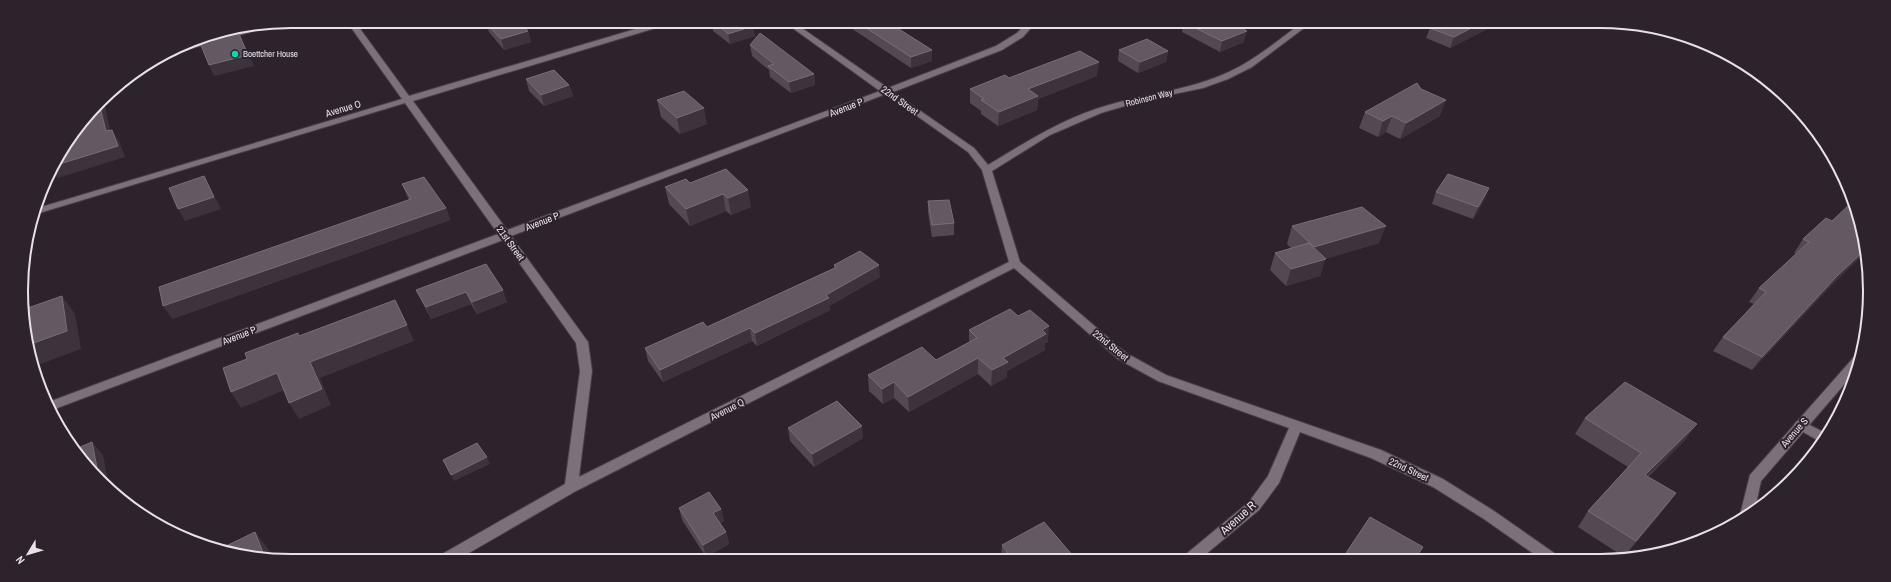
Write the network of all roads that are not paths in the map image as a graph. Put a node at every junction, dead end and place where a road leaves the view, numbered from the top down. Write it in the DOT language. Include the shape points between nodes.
graph roads {
  1 [pos="355,28"];
  2 [pos="646,28"];
  3 [pos="797,28"];
  4 [pos="1026,28"];
  5 [pos="1300,28"];
  6 [pos="243,33"];
  7 [pos="206,42"];
  8 [pos="887,91"];
  9 [pos="409,100"];
  10 [pos="987,170"];
  11 [pos="41,210"];
  12 [pos="504,235"];
  13 [pos="1015,263"];
  14 [pos="1852,367"];
  15 [pos="54,405"];
  16 [pos="1800,425"];
  17 [pos="1296,426"];
  18 [pos="1820,436"];
  19 [pos="571,488"];
  20 [pos="1749,508"];
  21 [pos="454,554"];
  22 [pos="1197,554"];
  23 [pos="1545,554"];
  1 -- 9 [label="street, 21st Street"];
  2 -- 9 [label="street, Avenue O"];
  3 -- 8 [label="street, 22nd Street"];
  4 -- 8 [label="street, Avenue P" via="999,48"];
  5 -- 10 [label="street, Robinson Way" via="1249,65 1225,78 1098,111 1047,133"];
  6 -- 7 [label="street"];
  8 -- 10 [label="street, 22nd Street" via="971,150"];
  8 -- 12 [label="street, Avenue P"];
  9 -- 11 [label="street, Avenue O"];
  9 -- 12 [label="street, 21st Street"];
  10 -- 13 [label="street, 22nd Street"];
  12 -- 15 [label="street, Avenue P"];
  12 -- 19 [label="street, 21st Street" via="582,342 586,371"];
  13 -- 17 [label="street, 22nd Street" via="1122,356 1162,378"];
  13 -- 19 [label="street, Avenue Q"];
  14 -- 16 [label="street, Avenue S"];
  16 -- 18 [label="street"];
  16 -- 20 [label="street, Avenue S" via="1755,479"];
  17 -- 22 [label="street, Avenue R" via="1274,478 1254,506"];
  17 -- 23 [label="street, 22nd Street" via="1376,454 1438,483"];
  19 -- 21 [label="street, Avenue Q"];
}
